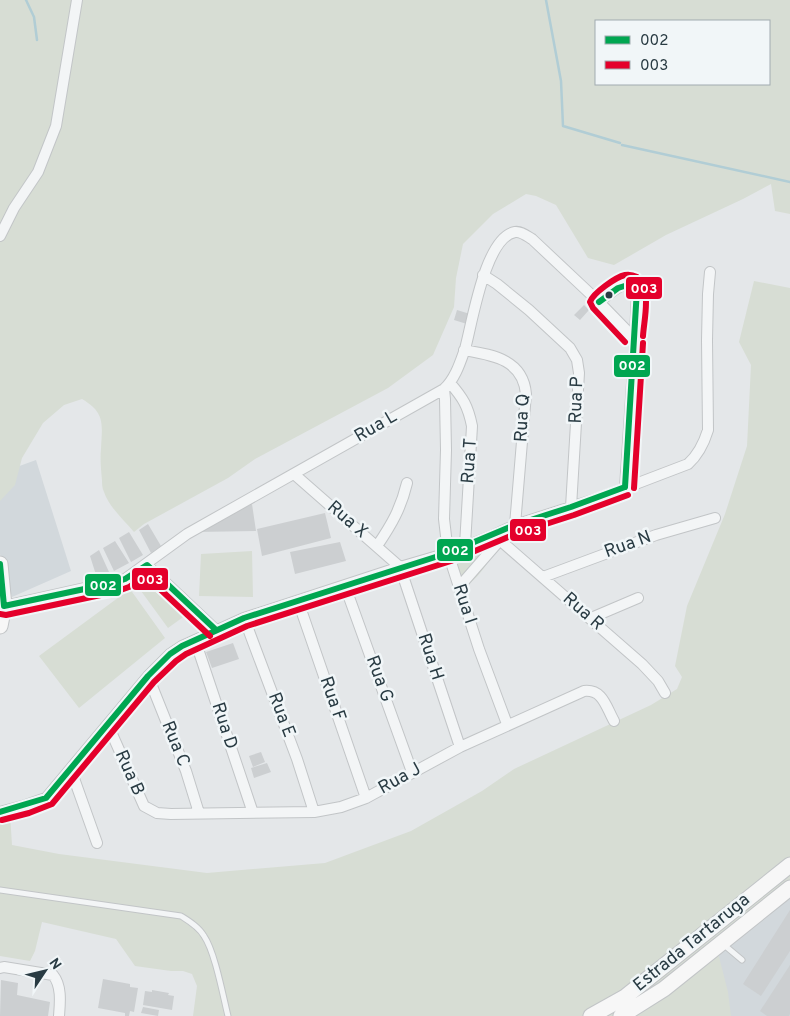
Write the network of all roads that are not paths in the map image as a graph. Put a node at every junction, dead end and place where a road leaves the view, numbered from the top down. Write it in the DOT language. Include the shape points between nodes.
graph roads {
  1 [pos="76,0"];
  2 [pos="0,236"];
  3 [pos="710,272"];
  4 [pos="483,275"];
  5 [pos="600,302"];
  6 [pos="635,339"];
  7 [pos="464,350"];
  8 [pos="447,386"];
  9 [pos="294,474"];
  10 [pos="407,483"];
  11 [pos="625,487"];
  12 [pos="571,508"];
  13 [pos="715,518"];
  14 [pos="515,525"];
  15 [pos="497,538"];
  16 [pos="377,546"];
  17 [pos="465,546"];
  18 [pos="448,553"];
  19 [pos="0,564"];
  20 [pos="147,565"];
  21 [pos="400,567"];
  22 [pos="543,577"];
  23 [pos="345,586"];
  24 [pos="459,587"];
  25 [pos="638,598"];
  26 [pos="298,601"];
  27 [pos="4,606"];
  28 [pos="244,618"];
  29 [pos="591,618"];
  30 [pos="0,626"];
  31 [pos="216,630"];
  32 [pos="195,640"];
  33 [pos="148,676"];
  34 [pos="665,693"];
  35 [pos="614,721"];
  36 [pos="507,724"];
  37 [pos="108,725"];
  38 [pos="460,747"];
  39 [pos="71,770"];
  40 [pos="412,772"];
  41 [pos="366,798"];
  42 [pos="0,812"];
  43 [pos="314,812"];
  44 [pos="157,813"];
  45 [pos="199,813"];
  46 [pos="253,813"];
  47 [pos="97,843"];
  48 [pos="790,866"];
  49 [pos="790,888"];
  50 [pos="0,890"];
  51 [pos="721,943"];
  52 [pos="742,960"];
  53 [pos="0,968"];
  54 [pos="59,1016"];
  55 [pos="228,1016"];
  56 [pos="591,1016"];
  57 [pos="621,1016"];
  1 -- 2 [label="street" via="56,126 38,172"];
  3 -- 11 [label="street" via="707,340 709,422 704,442 688,464"];
  4 -- 5 [label="street" via="500,243 517,232 532,239"];
  4 -- 7 [label="street"];
  4 -- 12 [label="street, Rua P" via="557,335 577,360 579,374"];
  5 -- 6 [label="street"];
  5 -- 6 [label="street" via="619,287 628,283 634,286 637,296"];
  6 -- 11 [label="street"];
  7 -- 8 [label="street"];
  7 -- 14 [label="street, Rua Q" via="495,355 518,372 525,385"];
  8 -- 9 [label="street, Rua L"];
  8 -- 17 [label="street, Rua T" via="465,402 472,426"];
  8 -- 18 [label="street, Rua I" via="444,519"];
  9 -- 16 [label="street, Rua X"];
  9 -- 20 [label="street, Rua L" via="187,534"];
  10 -- 16 [label="street" via="402,505"];
  11 -- 12 [label="street"];
  12 -- 14 [label="street"];
  13 -- 22 [label="street, Rua N" via="656,535"];
  14 -- 15 [label="street"];
  15 -- 17 [label="street"];
  15 -- 22 [label="street, Rua R"];
  15 -- 24 [label="street"];
  16 -- 21 [label="street, Rua X"];
  17 -- 18 [label="street"];
  18 -- 21 [label="street"];
  18 -- 24 [label="street, Rua I"];
  19 -- 27 [label="street"];
  20 -- 27 [label="street, Rua L" via="113,583"];
  20 -- 31 [label="street"];
  21 -- 23 [label="street"];
  21 -- 38 [label="street, Rua H"];
  22 -- 29 [label="street, Rua R"];
  23 -- 26 [label="street"];
  23 -- 40 [label="street, Rua G"];
  24 -- 36 [label="street, Rua I"];
  25 -- 29 [label="street"];
  26 -- 28 [label="street"];
  26 -- 41 [label="street, Rua F"];
  27 -- 30 [label="street"];
  28 -- 31 [label="street"];
  28 -- 43 [label="street, Rua E"];
  29 -- 34 [label="street, Rua R" via="650,672"];
  31 -- 32 [label="street"];
  32 -- 33 [label="street" via="170,654"];
  32 -- 46 [label="street, Rua D"];
  33 -- 37 [label="street"];
  33 -- 45 [label="street, Rua C"];
  35 -- 36 [label="street, Rua J" via="600,695 589,690"];
  36 -- 38 [label="street, Rua J"];
  37 -- 39 [label="street"];
  37 -- 44 [label="street, Rua B" via="140,800 147,809"];
  38 -- 40 [label="street, Rua J"];
  39 -- 42 [label="street" via="42,801"];
  39 -- 47 [label="street"];
  40 -- 41 [label="street, Rua J"];
  41 -- 43 [label="street, Rua J"];
  43 -- 46 [label="street, Rua J"];
  44 -- 45 [label="street, Rua J"];
  45 -- 46 [label="street, Rua J"];
  48 -- 56 [label="street, Estrada Tartaruga" via="641,985"];
  49 -- 51 [label="street, Estrada Tartaruga"];
  50 -- 55 [label="lane" via="181,916 205,937"];
  51 -- 52 [label="lane"];
  51 -- 57 [label="street, Estrada Tartaruga" via="664,989"];
  53 -- 54 [label="street" via="53,975 58,984"];
}
